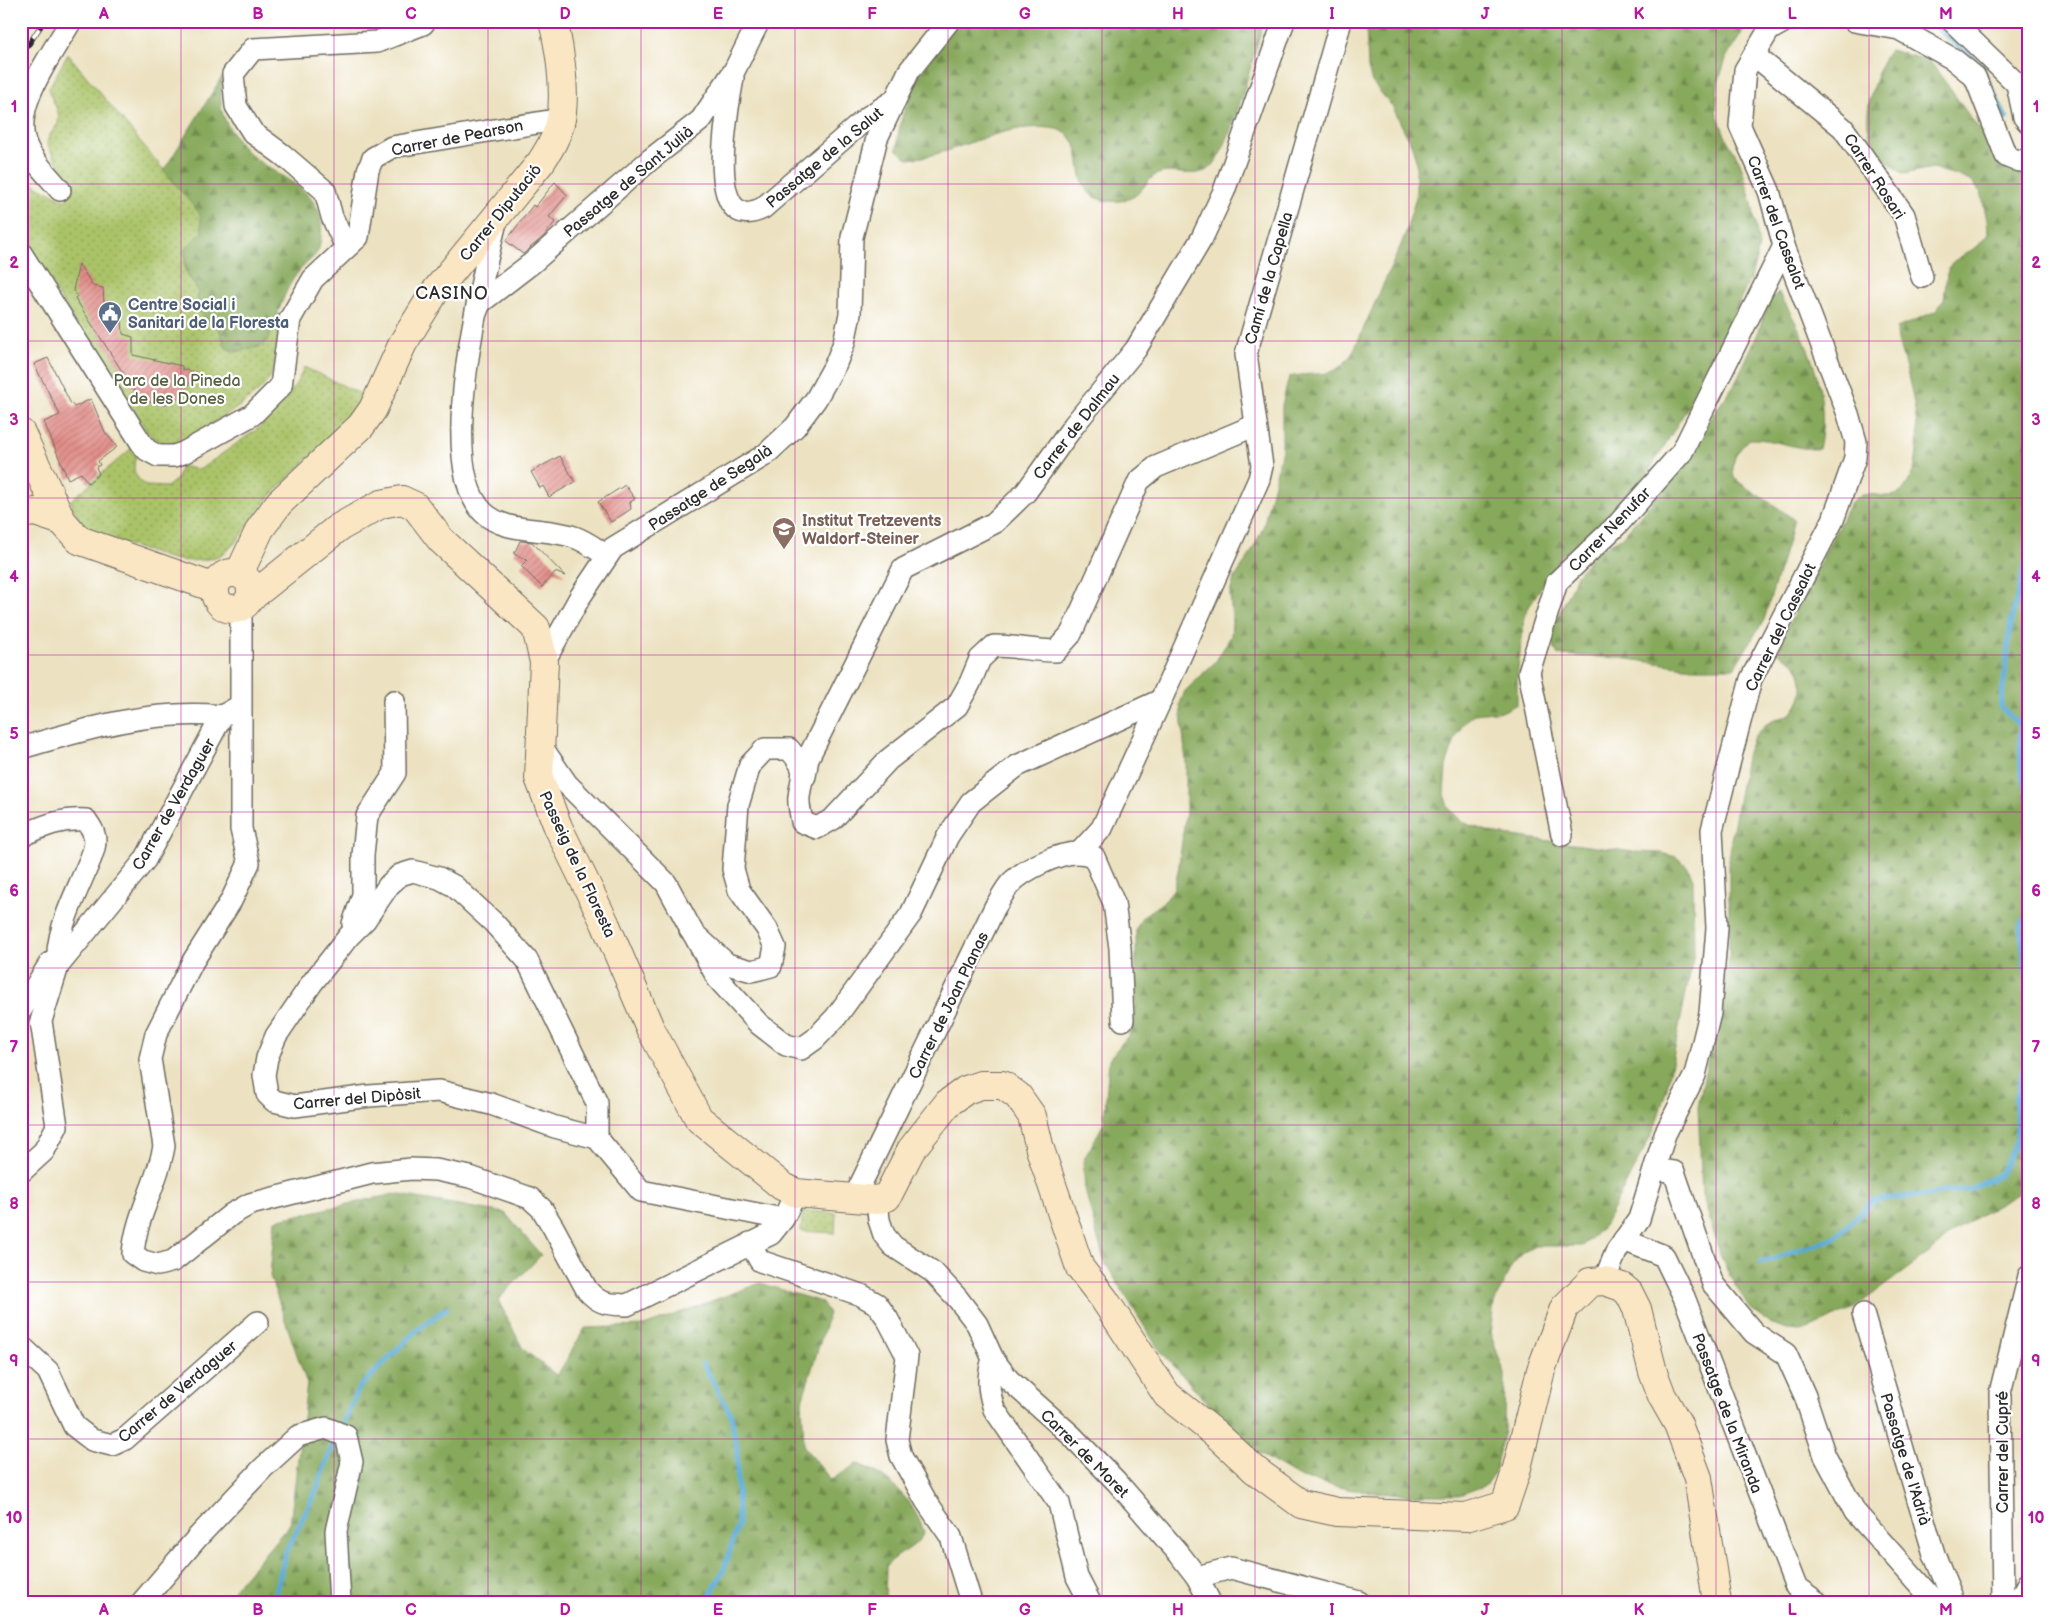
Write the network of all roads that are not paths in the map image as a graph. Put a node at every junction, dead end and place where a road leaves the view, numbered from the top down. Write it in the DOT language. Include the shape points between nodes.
graph roads {
  1 [pos="71,21"];
  2 [pos="425,21"];
  3 [pos="553,21"];
  4 [pos="745,21"];
  5 [pos="759,21"];
  6 [pos="948,21"];
  7 [pos="1284,21"];
  8 [pos="1341,21"];
  9 [pos="1785,21"];
  10 [pos="1854,21"];
  11 [pos="1952,21"];
  12 [pos="1754,55"];
  13 [pos="734,70"];
  14 [pos="895,100"];
  15 [pos="561,119"];
  16 [pos="2029,123"];
  17 [pos="2029,158"];
  18 [pos="60,190"];
  19 [pos="498,215"];
  20 [pos="1784,246"];
  21 [pos="346,247"];
  22 [pos="21,253"];
  23 [pos="1922,277"];
  24 [pos="474,320"];
  25 [pos="1256,424"];
  26 [pos="21,433"];
  27 [pos="21,514"];
  28 [pos="62,522"];
  29 [pos="607,556"];
  30 [pos="239,574"];
  31 [pos="215,588"];
  32 [pos="246,603"];
  33 [pos="544,662"];
  34 [pos="1161,700"];
  35 [pos="394,701"];
  36 [pos="240,706"];
  37 [pos="222,716"];
  38 [pos="539,743"];
  39 [pos="21,748"];
  40 [pos="805,776"];
  41 [pos="1562,835"];
  42 [pos="21,836"];
  43 [pos="1079,853"];
  44 [pos="690,930"];
  45 [pos="349,936"];
  46 [pos="58,958"];
  47 [pos="21,1010"];
  48 [pos="1124,1020"];
  49 [pos="597,1138"];
  50 [pos="1654,1169"];
  51 [pos="21,1172"];
  52 [pos="796,1193"];
  53 [pos="866,1199"];
  54 [pos="783,1219"];
  55 [pos="1624,1240"];
  56 [pos="750,1244"];
  57 [pos="2029,1276"];
  58 [pos="1604,1281"];
  59 [pos="1863,1314"];
  60 [pos="258,1322"];
  61 [pos="21,1346"];
  62 [pos="993,1359"];
  63 [pos="1197,1577"];
  64 [pos="2029,1582"];
  65 [pos="142,1602"];
  66 [pos="340,1602"];
  67 [pos="970,1602"];
  68 [pos="1090,1602"];
  69 [pos="1210,1602"];
  70 [pos="1359,1602"];
  71 [pos="1717,1602"];
  72 [pos="1817,1602"];
  73 [pos="1935,1602"];
  74 [pos="1954,1602"];
  75 [pos="2003,1602"];
  76 [pos="2018,1602"];
  1 -- 18 [label="street" via="29,94 22,127 27,148"];
  2 -- 21 [label="street" via="377,42 253,49 233,74 236,106 253,133 325,191 332,218"];
  3 -- 15 [label="street, Carrer Diputació" via="560,64"];
  4 -- 13 [label="street, Passatge de la Salut"];
  5 -- 13 [label="street, Passatge de Sant Julià"];
  6 -- 14 [label="street, Passatge de Segalà" via="909,71"];
  7 -- 40 [label="street, Carrer de Dalmau" via="1224,191 1202,238 1136,349 1074,424 1026,492 994,523 903,569 808,758"];
  8 -- 25 [label="street, Camí de la Capella" via="1246,354"];
  9 -- 12 [label="street, Carrer del Cassalot" via="1769,30"];
  10 -- 17 [label="street" via="1899,29 1953,59 1975,76 2006,156 2024,161"];
  11 -- 16 [label="street" via="2017,84 2024,117"];
  12 -- 20 [label="street, Carrer del Cassalot" via="1745,70 1740,126 1769,190"];
  12 -- 23 [label="street, Carrer Rosari" via="1843,128 1904,215"];
  13 -- 14 [label="street, Passatge de la Salut" via="722,149 723,174 730,200 744,213 762,208 868,117"];
  13 -- 24 [label="street, Passatge de Sant Julià" via="701,120 651,158 532,263 480,303"];
  14 -- 29 [label="street, Passatge de Segalà" via="877,138 852,237 850,314 844,343 816,399 794,427 765,455 613,548"];
  15 -- 19 [label="street, Carrer Diputació" via="542,162"];
  15 -- 21 [label="street, Carrer de Pearson" via="392,146 373,158 368,170 358,237"];
  19 -- 24 [label="street"];
  19 -- 30 [label="street, Carrer Diputació" via="417,317 373,409 346,441 279,503 260,529"];
  20 -- 41 [label="street, Carrer Nenufar" via="1682,452 1619,523 1557,582 1529,672"];
  20 -- 50 [label="street, Carrer del Cassalot" via="1848,414 1856,442 1855,458 1833,520 1751,680 1712,830 1717,928 1710,1013 1695,1075 1665,1134"];
  21 -- 22 [label="street, Carrer de Pearson" via="313,279 290,319 280,386 252,415 183,453 166,457 153,454 142,444"];
  24 -- 29 [label="street" via="464,373 462,455 469,488 483,512 497,522 574,537"];
  25 -- 34 [label="street, Camí de la Capella" via="1262,466 1259,479"];
  25 -- 40 [label="street, Carrer de Dalmau" via="1156,467 1139,481 1071,634 1056,651 994,646 980,659 957,706 888,760 834,819 817,828 802,822 799,799"];
  26 -- 28 [label="street"];
  27 -- 28 [label="street" via="35,512"];
  28 -- 31 [label="street" via="79,540"];
  29 -- 33 [label="street, Passatge de Segalà"];
  30 -- 31 [label="street" via="225,575"];
  30 -- 32 [label="street" via="250,583"];
  31 -- 32 [label="street" via="216,598 224,607 231,609"];
  32 -- 33 [label="street, Passeig de la Floresta" via="338,528 381,504 402,500 415,506 441,540 536,628"];
  32 -- 36 [label="street"];
  33 -- 38 [label="street, Passeig de la Floresta"];
  34 -- 43 [label="street, Camí de la Capella" via="1102,828"];
  34 -- 44 [label="street" via="1017,766 972,802 948,836 911,914 836,1017 816,1039 801,1049 786,1045 759,1024 718,979"];
  35 -- 45 [label="street" via="395,773 367,816 363,895"];
  36 -- 37 [label="street"];
  36 -- 56 [label="street" via="241,829 249,863 156,1034 150,1059 164,1146 140,1214 134,1254 143,1261 158,1265 173,1261 232,1214 250,1204 372,1172 411,1169 470,1177 530,1198 542,1209 587,1290 596,1300 608,1304 627,1305"];
  37 -- 39 [label="street" via="170,714 134,719"];
  37 -- 46 [label="street, Carrer de Verdaguer" via="145,860"];
  38 -- 44 [label="street" via="567,784 666,883"];
  38 -- 52 [label="street, Passeig de la Floresta" via="538,778 558,827 605,923 650,1028 684,1094 699,1119 782,1186"];
  40 -- 44 [label="street" via="789,750 766,750 750,765 738,805 733,868 739,890 767,929 775,947 771,966 752,971 727,964"];
  42 -- 46 [label="street" via="54,822 72,819 86,820 94,832 95,842 72,902"];
  43 -- 48 [label="street" via="1094,857 1114,903"];
  43 -- 53 [label="street, Carrer de Joan Planas" via="1045,861 1010,884 995,907"];
  45 -- 49 [label="street" via="400,875 413,871 454,886 527,960 597,1103"];
  45 -- 49 [label="street, Carrer del Dipòsit" via="312,983 270,1049 264,1075 267,1094 274,1101 295,1106 369,1096 439,1092 463,1096"];
  46 -- 47 [label="street"];
  46 -- 51 [label="street, Carrer de Verdaguer" via="40,1021 57,1126 44,1151"];
  49 -- 54 [label="street" via="641,1191"];
  50 -- 55 [label="street, Carrer del Cassalot" via="1640,1219"];
  50 -- 73 [label="street" via="1674,1172 1713,1284 1754,1333 1786,1354 1805,1396 1825,1456 1855,1512"];
  52 -- 53 [label="street"];
  52 -- 54 [label="street"];
  53 -- 58 [label="street" via="887,1197 911,1150 948,1103 966,1090 981,1085 1003,1085 1018,1096 1032,1116 1080,1268 1167,1396 1301,1504 1337,1512 1466,1517 1505,1505 1541,1370 1564,1308 1590,1282"];
  53 -- 62 [label="street, Carrer de Moret" via="893,1246 932,1272 958,1298 977,1324"];
  54 -- 56 [label="street" via="771,1234"];
  55 -- 58 [label="street, Carrer del Cassalot"];
  55 -- 72 [label="street, Passatge de la Miranda" via="1664,1256 1684,1297 1796,1587"];
  56 -- 67 [label="street" via="760,1260 861,1295 877,1304 887,1318 907,1356 897,1440 901,1456 951,1537"];
  57 -- 75 [label="street, Carrer del Cupré" via="2000,1393"];
  58 -- 71 [label="street" via="1622,1287 1638,1309 1652,1372 1678,1424 1698,1478"];
  59 -- 74 [label="street, Passatge de l'Adrià" via="1934,1554"];
  60 -- 61 [label="street, Carrer de Verdaguer" via="125,1439 112,1445 92,1440 74,1426 48,1371"];
  62 -- 63 [label="street, Carrer de Moret" via="1009,1380 1071,1435 1116,1481"];
  62 -- 68 [label="street" via="988,1374 994,1409 1059,1504 1077,1577"];
  63 -- 69 [label="street, Carrer de Moret"];
  63 -- 70 [label="street" via="1231,1568"];
  64 -- 76 [label="street"];
  65 -- 66 [label="street" via="263,1468 298,1436 326,1428 346,1436 352,1462 336,1531"];
}
